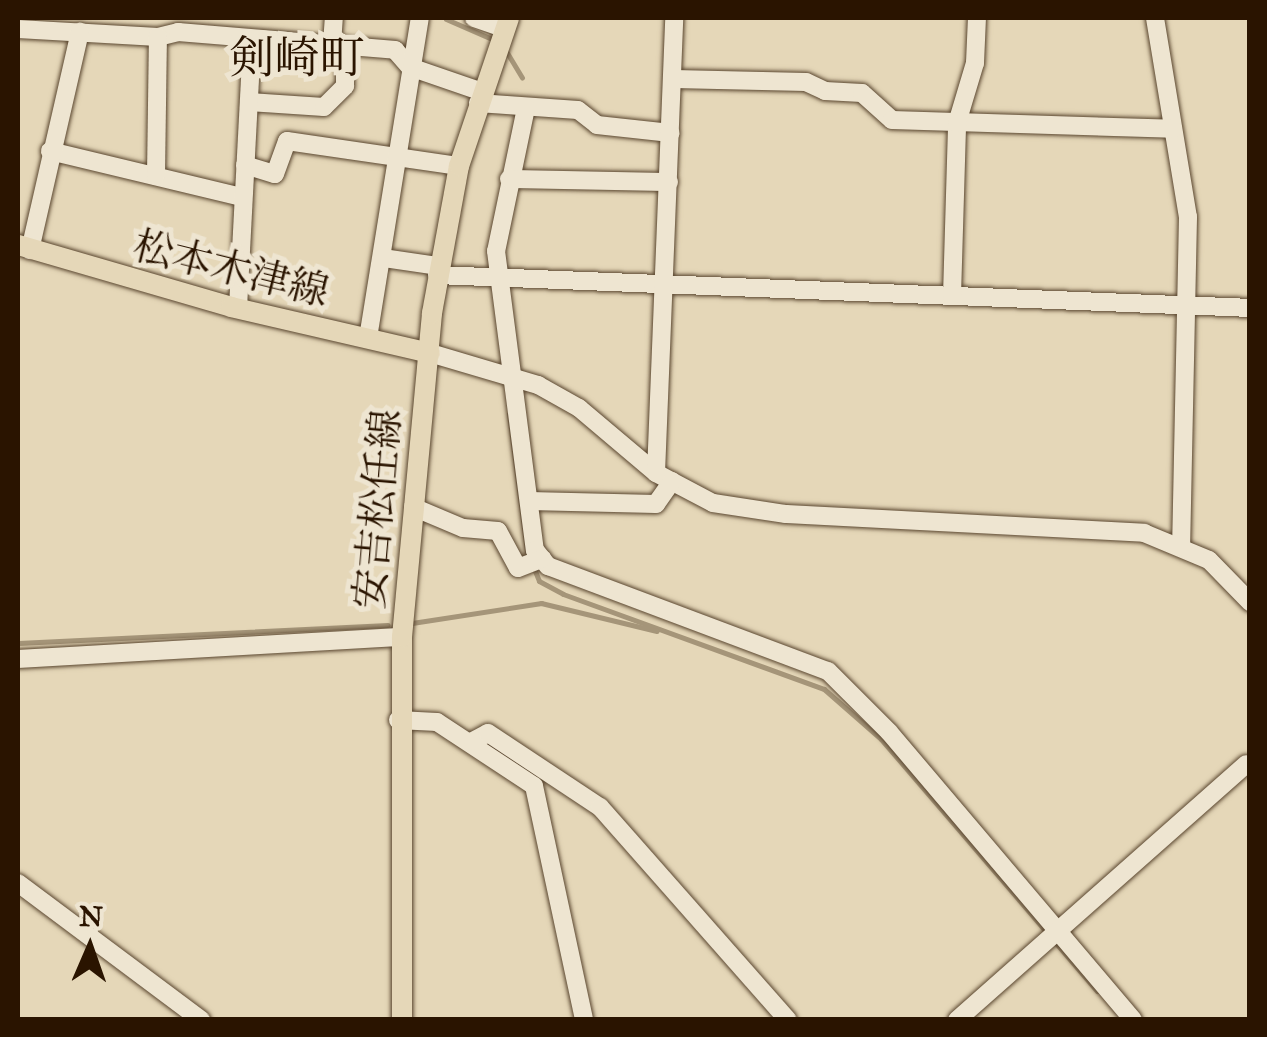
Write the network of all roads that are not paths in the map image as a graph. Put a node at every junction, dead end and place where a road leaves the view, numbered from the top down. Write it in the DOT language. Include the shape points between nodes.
graph roads {
  1 [pos="235,18"];
  2 [pos="334,18"];
  3 [pos="420,18"];
  4 [pos="474,18"];
  5 [pos="674,18"];
  6 [pos="977,18"];
  7 [pos="1155,18"];
  8 [pos="179,25"];
  9 [pos="504,26"];
  10 [pos="88,27"];
  11 [pos="18,29"];
  12 [pos="158,37"];
  13 [pos="243,40"];
  14 [pos="339,45"];
  15 [pos="410,68"];
  16 [pos="674,79"];
  17 [pos="480,97"];
  18 [pos="248,102"];
  19 [pos="324,107"];
  20 [pos="526,108"];
  21 [pos="956,124"];
  22 [pos="1173,129"];
  23 [pos="671,133"];
  24 [pos="324,142"];
  25 [pos="50,151"];
  26 [pos="394,152"];
  27 [pos="244,165"];
  28 [pos="459,166"];
  29 [pos="156,176"];
  30 [pos="510,179"];
  31 [pos="669,182"];
  32 [pos="242,197"];
  33 [pos="24,247"];
  34 [pos="383,258"];
  35 [pos="438,270"];
  36 [pos="491,278"];
  37 [pos="664,284"];
  38 [pos="952,296"];
  39 [pos="1186,306"];
  40 [pos="238,308"];
  41 [pos="1250,308"];
  42 [pos="368,338"];
  43 [pos="430,353"];
  44 [pos="507,372"];
  45 [pos="664,477"];
  46 [pos="528,501"];
  47 [pos="413,506"];
  48 [pos="1181,546"];
  49 [pos="541,559"];
  50 [pos="1250,602"];
  51 [pos="402,637"];
  52 [pos="18,658"];
  53 [pos="398,720"];
  54 [pos="473,741"];
  55 [pos="1246,764"];
  56 [pos="18,883"];
  57 [pos="1053,938"];
  58 [pos="202,1020"];
  59 [pos="402,1020"];
  60 [pos="584,1020"];
  61 [pos="788,1020"];
  62 [pos="956,1020"];
  63 [pos="1133,1020"];
  1 -- 13 [label="street"];
  2 -- 14 [label="street"];
  3 -- 15 [label="street"];
  4 -- 9 [label="street"];
  5 -- 16 [label="street"];
  6 -- 21 [label="street" via="975,63"];
  7 -- 22 [label="street"];
  8 -- 12 [label="street"];
  8 -- 13 [label="street"];
  9 -- 17 [label="main road, 安吉松任線"];
  10 -- 11 [label="street"];
  10 -- 12 [label="street"];
  10 -- 25 [label="street"];
  12 -- 29 [label="street"];
  13 -- 14 [label="street"];
  13 -- 18 [label="street"];
  14 -- 15 [label="street" via="394,50"];
  14 -- 19 [label="street" via="344,86"];
  15 -- 17 [label="street"];
  15 -- 26 [label="street"];
  16 -- 21 [label="street" via="806,82 825,91 862,93 892,120"];
  16 -- 23 [label="street"];
  17 -- 20 [label="street"];
  17 -- 28 [label="main road, 安吉松任線"];
  18 -- 19 [label="street"];
  18 -- 27 [label="street"];
  19 -- 24 [label="street"];
  20 -- 23 [label="street" via="578,110 596,125"];
  20 -- 30 [label="street"];
  21 -- 22 [label="street"];
  21 -- 38 [label="street"];
  22 -- 39 [label="street" via="1188,217"];
  23 -- 31 [label="street"];
  24 -- 26 [label="street"];
  24 -- 27 [label="street" via="288,141 275,174"];
  25 -- 29 [label="street"];
  25 -- 33 [label="street"];
  26 -- 28 [label="street"];
  26 -- 34 [label="street"];
  27 -- 32 [label="street"];
  28 -- 35 [label="main road, 安吉松任線"];
  29 -- 32 [label="street"];
  30 -- 31 [label="street"];
  30 -- 36 [label="street"];
  31 -- 37 [label="street"];
  32 -- 40 [label="street"];
  33 -- 40 [label="main road, 松本木津線"];
  34 -- 35 [label="street"];
  34 -- 42 [label="street"];
  35 -- 36 [label="street"];
  35 -- 43 [label="main road, 安吉松任線"];
  36 -- 37 [label="street"];
  36 -- 44 [label="street"];
  37 -- 38 [label="street"];
  37 -- 45 [label="street"];
  38 -- 39 [label="street"];
  39 -- 41 [label="street"];
  39 -- 48 [label="street"];
  40 -- 42 [label="main road, 松本木津線"];
  42 -- 43 [label="main road, 松本木津線"];
  43 -- 44 [label="street"];
  43 -- 47 [label="main road, 安吉松任線"];
  44 -- 45 [label="street" via="579,408"];
  44 -- 46 [label="street"];
  45 -- 46 [label="street" via="656,504"];
  45 -- 48 [label="street" via="742,511 1144,533"];
  46 -- 49 [label="street"];
  47 -- 49 [label="street" via="463,528 498,531 510,563"];
  47 -- 51 [label="main road, 安吉松任線"];
  48 -- 50 [label="street" via="1209,560"];
  49 -- 57 [label="street" via="828,671"];
  51 -- 52 [label="street"];
  51 -- 53 [label="main road, 安吉松任線"];
  53 -- 54 [label="street" via="437,722"];
  53 -- 59 [label="main road, 安吉松任線"];
  54 -- 60 [label="street" via="534,786"];
  54 -- 61 [label="street" via="488,733 600,807"];
  55 -- 57 [label="street"];
  56 -- 58 [label="street"];
  57 -- 62 [label="street"];
  57 -- 63 [label="street"];
}
